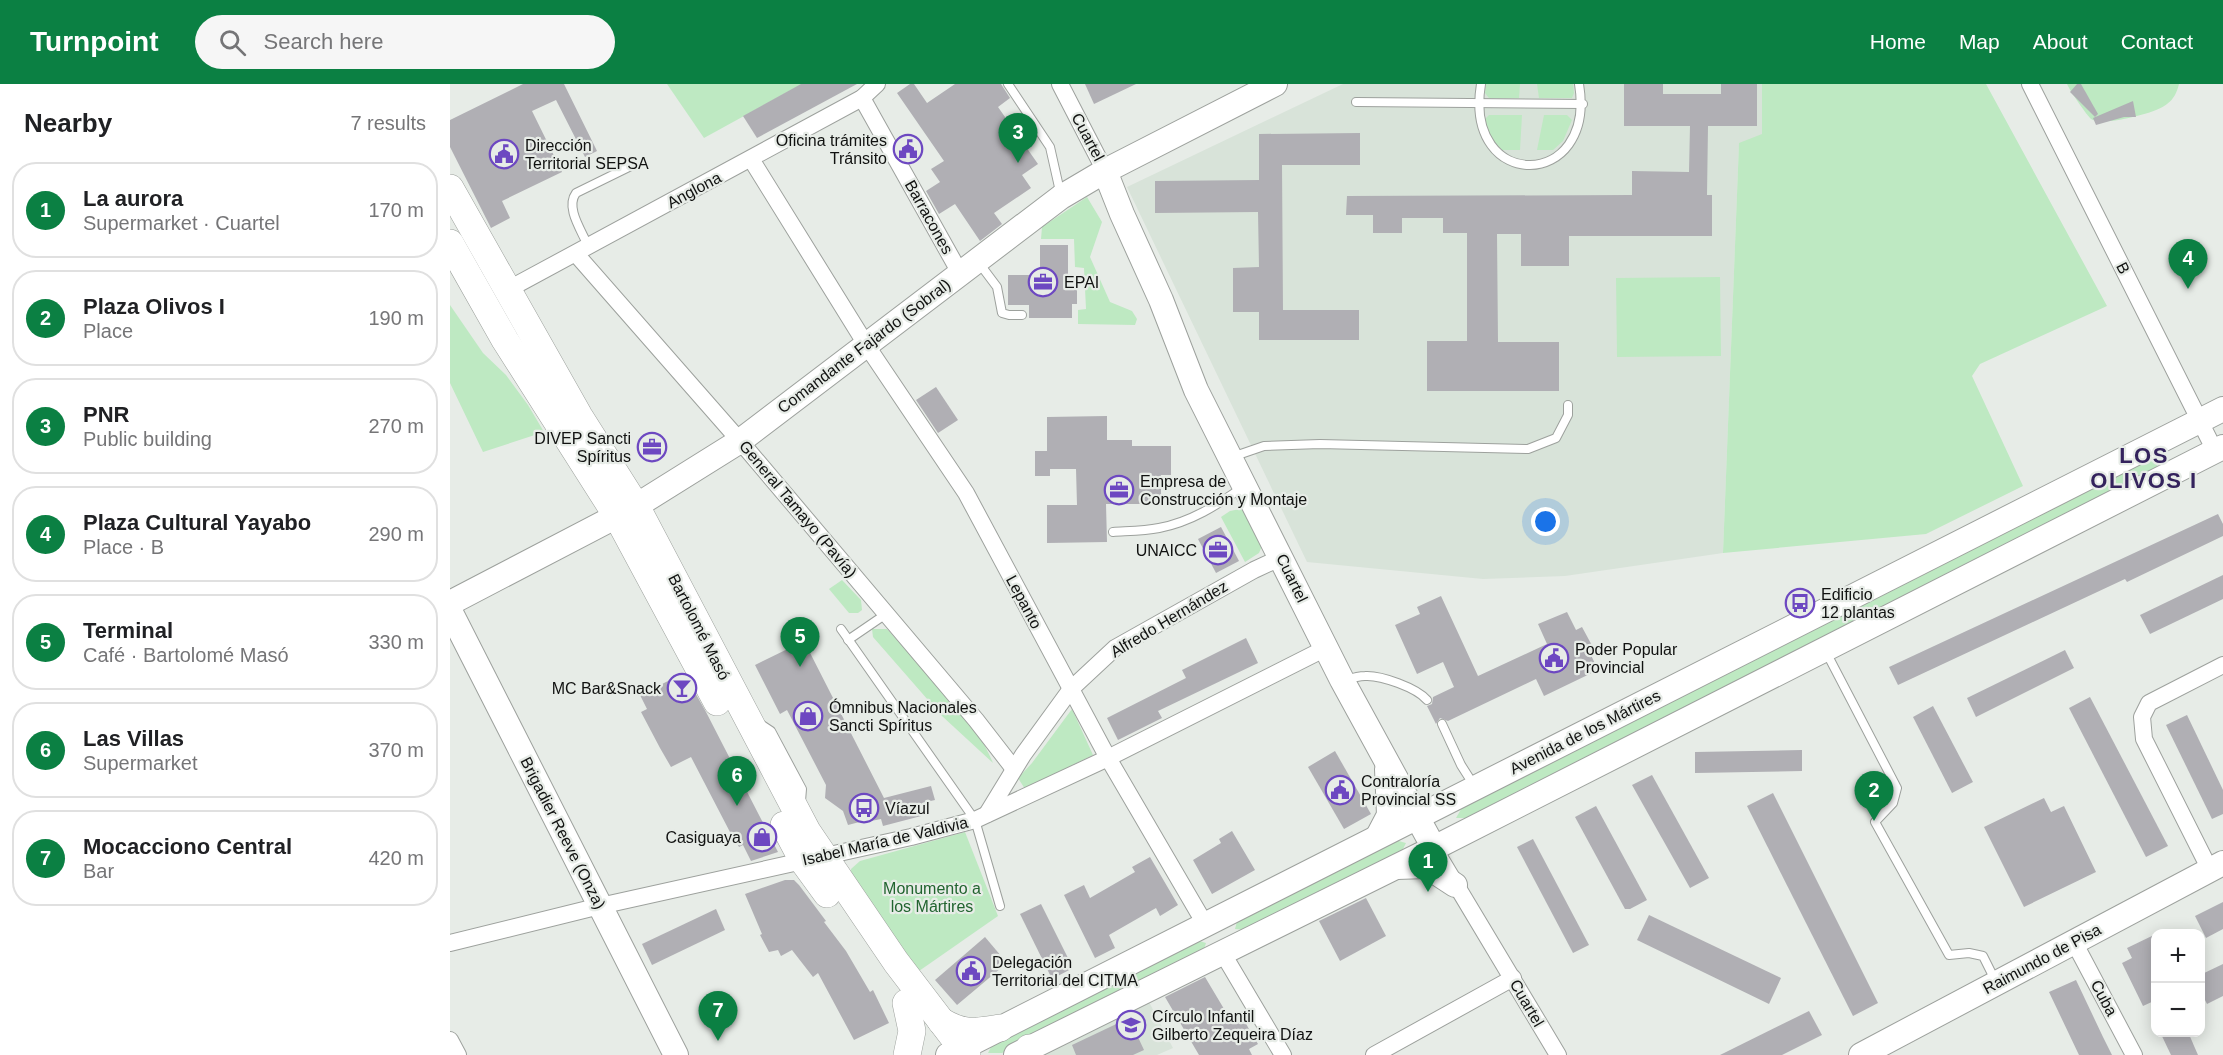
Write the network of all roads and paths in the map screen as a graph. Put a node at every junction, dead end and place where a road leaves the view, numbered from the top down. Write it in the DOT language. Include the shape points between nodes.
graph roads {
  1 [pos="877,84"];
  2 [pos="1008,84"];
  3 [pos="1060,84"];
  4 [pos="1275,84"];
  5 [pos="1481,84"];
  6 [pos="1579,84"];
  7 [pos="2030,84"];
  8 [pos="862,98"];
  9 [pos="1356,102"];
  10 [pos="1478,103"];
  11 [pos="1583,104"];
  12 [pos="751,159"];
  13 [pos="631,166"];
  14 [pos="1105,171"];
  15 [pos="450,188"];
  16 [pos="1061,197"];
  17 [pos="450,243"];
  18 [pos="582,250"];
  19 [pos="968,266"];
  20 [pos="507,290"];
  21 [pos="1022,315"];
  22 [pos="867,346"];
  23 [pos="1568,405"];
  24 [pos="2223,409"];
  25 [pos="2199,421"];
  26 [pos="2162,440"];
  27 [pos="740,441"];
  28 [pos="2219,449"];
  29 [pos="1231,457"];
  30 [pos="2179,470"];
  31 [pos="1245,485"];
  32 [pos="627,511"];
  33 [pos="1113,532"];
  34 [pos="1282,557"];
  35 [pos="450,603"];
  36 [pos="450,611"];
  37 [pos="886,614"];
  38 [pos="841,629"];
  39 [pos="848,640"];
  40 [pos="1326,648"];
  41 [pos="1824,650"];
  42 [pos="2223,665"];
  43 [pos="1342,680"];
  44 [pos="1071,689"];
  45 [pos="1427,700"];
  46 [pos="1442,724"];
  47 [pos="1108,758"];
  48 [pos="1386,760"];
  49 [pos="1014,769"];
  50 [pos="1467,793"];
  51 [pos="1417,816"];
  52 [pos="981,817"];
  53 [pos="1461,834"];
  54 [pos="1378,836"];
  55 [pos="1434,848"];
  56 [pos="813,859"];
  57 [pos="2216,866"];
  58 [pos="1391,867"];
  59 [pos="1455,885"];
  60 [pos="600,906"];
  61 [pos="1000,906"];
  62 [pos="1205,924"];
  63 [pos="2074,942"];
  64 [pos="450,943"];
  65 [pos="1222,952"];
  66 [pos="1513,978"];
  67 [pos="1996,983"];
  68 [pos="906,1003"];
  69 [pos="941,1021"];
  70 [pos="1000,1028"];
  71 [pos="450,1040"];
  72 [pos="955,1053"];
  73 [pos="1023,1053"];
  74 [pos="458,1055"];
  75 [pos="676,1055"];
  76 [pos="907,1055"];
  77 [pos="1283,1055"];
  78 [pos="1374,1055"];
  79 [pos="1557,1055"];
  80 [pos="1861,1055"];
  81 [pos="2134,1055"];
  1 -- 8 [label="street, Anglona"];
  2 -- 16 [label="lane" via="1050,147"];
  3 -- 14 [label="street, Cuartel"];
  4 -- 14 [label="main road, Comandante Fajardo (Sobral)"];
  5 -- 10 [label="lane"];
  6 -- 11 [label="lane"];
  7 -- 25 [label="street, B"];
  8 -- 12 [label="street, Anglona"];
  8 -- 19 [label="street, Barracones"];
  9 -- 10 [label="lane"];
  10 -- 11 [label="lane"];
  10 -- 11 [label="lane" via="1483,134 1492,148 1505,159 1530,165 1553,159 1566,149 1575,136"];
  12 -- 18 [label="street, Anglona"];
  12 -- 22 [label="street, Lepanto"];
  13 -- 18 [label="lane" via="572,198"];
  14 -- 16 [label="main road, Comandante Fajardo (Sobral)"];
  14 -- 29 [label="main road, Cuartel" via="1196,390"];
  15 -- 20 [label="main road, Bartolomé Masó"];
  16 -- 19 [label="main road, Comandante Fajardo (Sobral)"];
  17 -- 32 [label="main road, Bartolomé Masó" via="505,340"];
  18 -- 20 [label="street, Anglona"];
  18 -- 27 [label="street, General Tamayo (Pavía)"];
  19 -- 21 [label="lane" via="997,287 1002,313"];
  19 -- 22 [label="main road, Comandante Fajardo (Sobral)"];
  20 -- 32 [label="main road, Bartolomé Masó" via="579,416"];
  22 -- 27 [label="main road, Comandante Fajardo (Sobral)"];
  22 -- 44 [label="street, Lepanto" via="966,493"];
  23 -- 29 [label="lane" via="1568,415 1556,438 1528,449 1320,444 1264,446"];
  24 -- 25 [label="main road, Avenida de los Mártires"];
  25 -- 26 [label="main road, Avenida de los Mártires"];
  25 -- 28 [label="street, B"];
  26 -- 30 [label="main road"];
  26 -- 50 [label="main road, Avenida de los Mártires"];
  27 -- 32 [label="main road, Comandante Fajardo (Sobral)"];
  27 -- 37 [label="street, General Tamayo (Pavía)"];
  28 -- 30 [label="main road"];
  29 -- 31 [label="main road, Cuartel"];
  30 -- 41 [label="main road"];
  31 -- 33 [label="lane" via="1208,511 1180,522"];
  31 -- 34 [label="main road, Cuartel"];
  32 -- 35 [label="main road, Comandante Fajardo (Sobral)"];
  32 -- 56 [label="main road, Bartolomé Masó"];
  32 -- 56 [label="main road, Bartolomé Masó" via="743,712 800,820"];
  34 -- 40 [label="main road, Cuartel"];
  34 -- 44 [label="street, Alfredo Hernández" via="1115,648"];
  36 -- 60 [label="main road, Brigadier Reeve (Onza)"];
  37 -- 39 [label="lane"];
  37 -- 49 [label="street, General Tamayo (Pavía)"];
  38 -- 39 [label="lane"];
  39 -- 52 [label="lane"];
  40 -- 43 [label="main road, Cuartel"];
  40 -- 47 [label="street, Isabel María de Valdivia"];
  41 -- 53 [label="main road"];
  41 -- 67 [label="lane" via="1897,788 1893,803 1875,822 1949,955 1983,956"];
  42 -- 57 [label="street" via="2149,703 2142,717 2144,739"];
  43 -- 45 [label="lane" via="1366,675 1397,683 1421,693"];
  43 -- 48 [label="main road, Cuartel"];
  44 -- 47 [label="street, Lepanto"];
  44 -- 49 [label="street, Alfredo Hernández"];
  46 -- 50 [label="lane" via="1461,765"];
  47 -- 52 [label="street, Isabel María de Valdivia"];
  47 -- 62 [label="street, Lepanto"];
  48 -- 50 [label="main road" via="1415,791 1431,797"];
  48 -- 51 [label="main road, Cuartel"];
  48 -- 54 [label="main road" via="1389,815"];
  49 -- 52 [label="street, Alfredo Hernández"];
  50 -- 51 [label="main road, Avenida de los Mártires"];
  51 -- 54 [label="main road, Avenida de los Mártires"];
  51 -- 55 [label="main road, Cuartel"];
  52 -- 56 [label="street, Isabel María de Valdivia"];
  52 -- 61 [label="lane"];
  53 -- 55 [label="main road"];
  53 -- 59 [label="main road" via="1452,854"];
  54 -- 62 [label="main road, Avenida de los Mártires"];
  55 -- 58 [label="main road"];
  55 -- 59 [label="street, Cuartel"];
  56 -- 60 [label="street, Isabel María de Valdivia"];
  56 -- 68 [label="main road, Bartolomé Masó"];
  56 -- 69 [label="main road, Bartolomé Masó"];
  57 -- 63 [label="main road, Raimundo de Pisa"];
  58 -- 59 [label="main road" via="1426,866"];
  58 -- 65 [label="main road"];
  59 -- 66 [label="street, Cuartel"];
  60 -- 64 [label="street, Isabel María de Valdivia"];
  60 -- 75 [label="main road, Brigadier Reeve (Onza)"];
  62 -- 65 [label="main road, Lepanto"];
  62 -- 70 [label="main road, Avenida de los Mártires"];
  63 -- 67 [label="main road, Raimundo de Pisa"];
  63 -- 81 [label="street, Cuba"];
  65 -- 73 [label="main road"];
  65 -- 77 [label="street, Lepanto"];
  66 -- 78 [label="street"];
  66 -- 79 [label="street, Cuartel"];
  67 -- 80 [label="main road, Raimundo de Pisa"];
  68 -- 72 [label="main road, Bartolomé Masó"];
  68 -- 76 [label="main road" via="912,1030"];
  69 -- 70 [label="main road" via="960,1031"];
  69 -- 72 [label="main road, Bartolomé Masó"];
  70 -- 72 [label="main road, Avenida de los Mártires"];
  71 -- 74 [label="street"];
}
